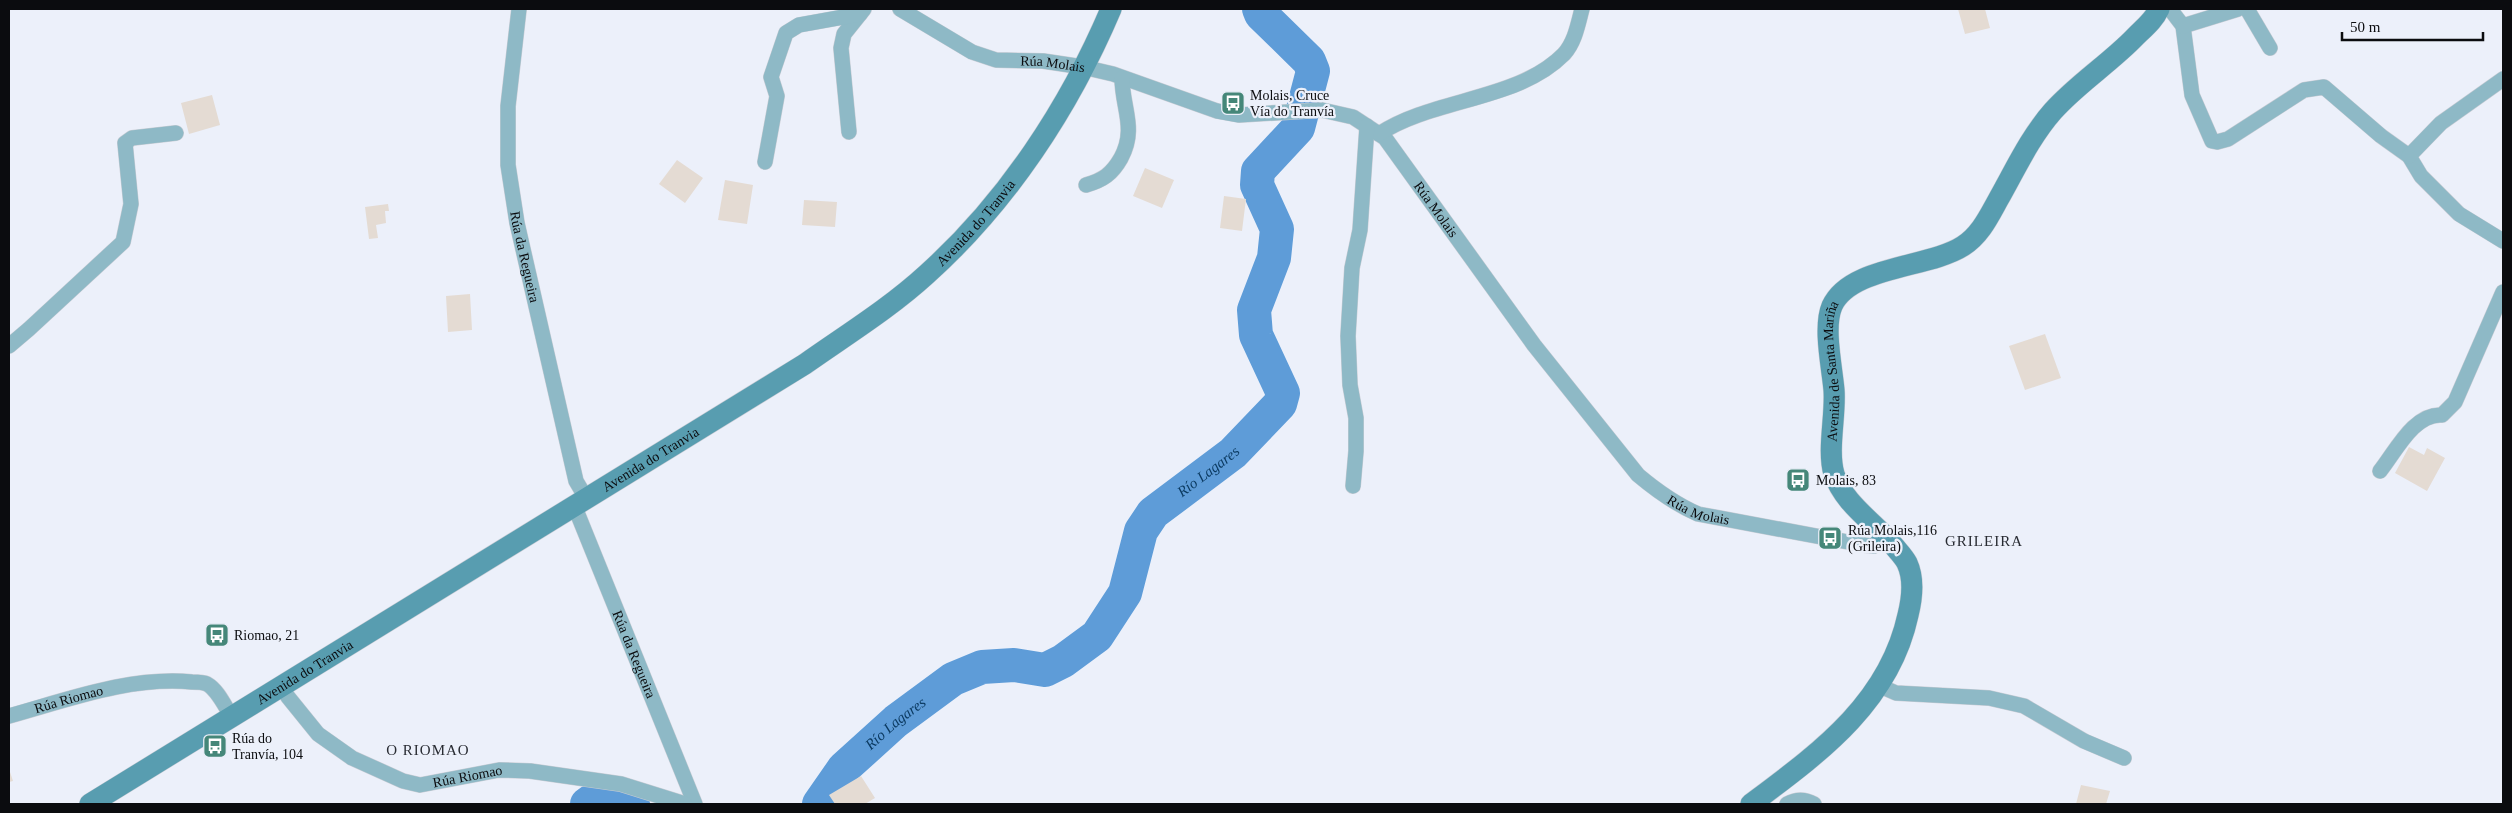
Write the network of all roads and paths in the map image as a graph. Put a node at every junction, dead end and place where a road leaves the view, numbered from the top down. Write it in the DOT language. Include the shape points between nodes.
graph roads {
  1 [pos="519,9"];
  2 [pos="900,9"];
  3 [pos="1111,9"];
  4 [pos="1582,9"];
  5 [pos="2159,9"];
  6 [pos="2170,9"];
  7 [pos="2238,9"];
  8 [pos="2247,9"];
  9 [pos="862,12"];
  10 [pos="2183,26"];
  11 [pos="2270,48"];
  12 [pos="1083,67"];
  13 [pos="1122,78"];
  14 [pos="2503,79"];
  15 [pos="1373,130"];
  16 [pos="849,132"];
  17 [pos="176,133"];
  18 [pos="2409,156"];
  19 [pos="766,162"];
  20 [pos="1086,185"];
  21 [pos="2503,240"];
  22 [pos="2503,292"];
  23 [pos="9,346"];
  24 [pos="2380,471"];
  25 [pos="1353,486"];
  26 [pos="580,502"];
  27 [pos="1888,539"];
  28 [pos="281,686"];
  29 [pos="1880,686"];
  30 [pos="9,716"];
  31 [pos="232,717"];
  32 [pos="2124,758"];
  33 [pos="90,804"];
  34 [pos="685,804"];
  35 [pos="695,804"];
  36 [pos="1751,804"];
  37 [pos="1787,804"];
  38 [pos="1814,804"];
  1 -- 26 [label="street, Rúa da Regueira" via="508,106 508,165 517,223"];
  2 -- 12 [label="street, Rúa Molais" via="972,52 996,60 1043,61"];
  3 -- 12 [label="main road, Avenida do Tranvia"];
  4 -- 15 [label="street" via="1573,40 1565,53 1534,75 1490,95 1431,110"];
  5 -- 27 [label="main road, Avenida de Santa Mariña" via="2127,45 2054,110 2036,133 1978,234 1962,247 1938,257 1865,278 1845,290 1832,305 1828,322 1835,407 1833,472 1843,494"];
  6 -- 10 [label="street"];
  7 -- 10 [label="street"];
  8 -- 11 [label="street"];
  9 -- 16 [label="street" via="844,34 841,48"];
  9 -- 19 [label="street" via="799,24 786,33 771,77 777,96"];
  10 -- 18 [label="street" via="2192,95 2212,141 2228,139 2304,90 2317,86 2330,90"];
  12 -- 13 [label="street, Rúa Molais"];
  12 -- 26 [label="main road, Avenida do Tranvia" via="1062,106 985,217 927,274 887,307 805,364"];
  13 -- 15 [label="street, Rúa Molais" via="1240,115 1322,110 1353,117"];
  13 -- 20 [label="street" via="1129,127 1127,146 1108,176"];
  14 -- 18 [label="street" via="2441,123"];
  15 -- 25 [label="street" via="1352,268 1348,336 1350,385 1356,418"];
  15 -- 27 [label="street, Rúa Molais" via="1385,138 1534,345 1638,475 1659,492 1698,514 1864,545 1874,546"];
  17 -- 23 [label="street" via="132,138 125,143 131,204 122,242"];
  18 -- 21 [label="street" via="2422,176 2459,214"];
  22 -- 24 [label="street" via="2455,402 2442,415 2429,415 2416,425"];
  26 -- 28 [label="main road, Avenida do Tranvia"];
  26 -- 35 [label="street, Rúa da Regueira"];
  27 -- 29 [label="main road, Avenida de Santa Mariña" via="1907,562 1911,602 1904,636"];
  28 -- 31 [label="main road, Avenida do Tranvia"];
  28 -- 34 [label="street, Rúa Riomao" via="318,734 352,758 403,782 420,785 499,770 530,771 621,784"];
  29 -- 32 [label="street" via="1896,692 1988,698 2024,706 2084,741"];
  29 -- 36 [label="main road, Avenida de Santa Mariña" via="1842,730"];
  30 -- 31 [label="street, Rúa Riomao" via="108,689 159,681 183,681 206,683 215,690"];
  31 -- 33 [label="main road, Avenida do Tranvia"];
  37 -- 38 [label="street" via="1805,800"];
}
